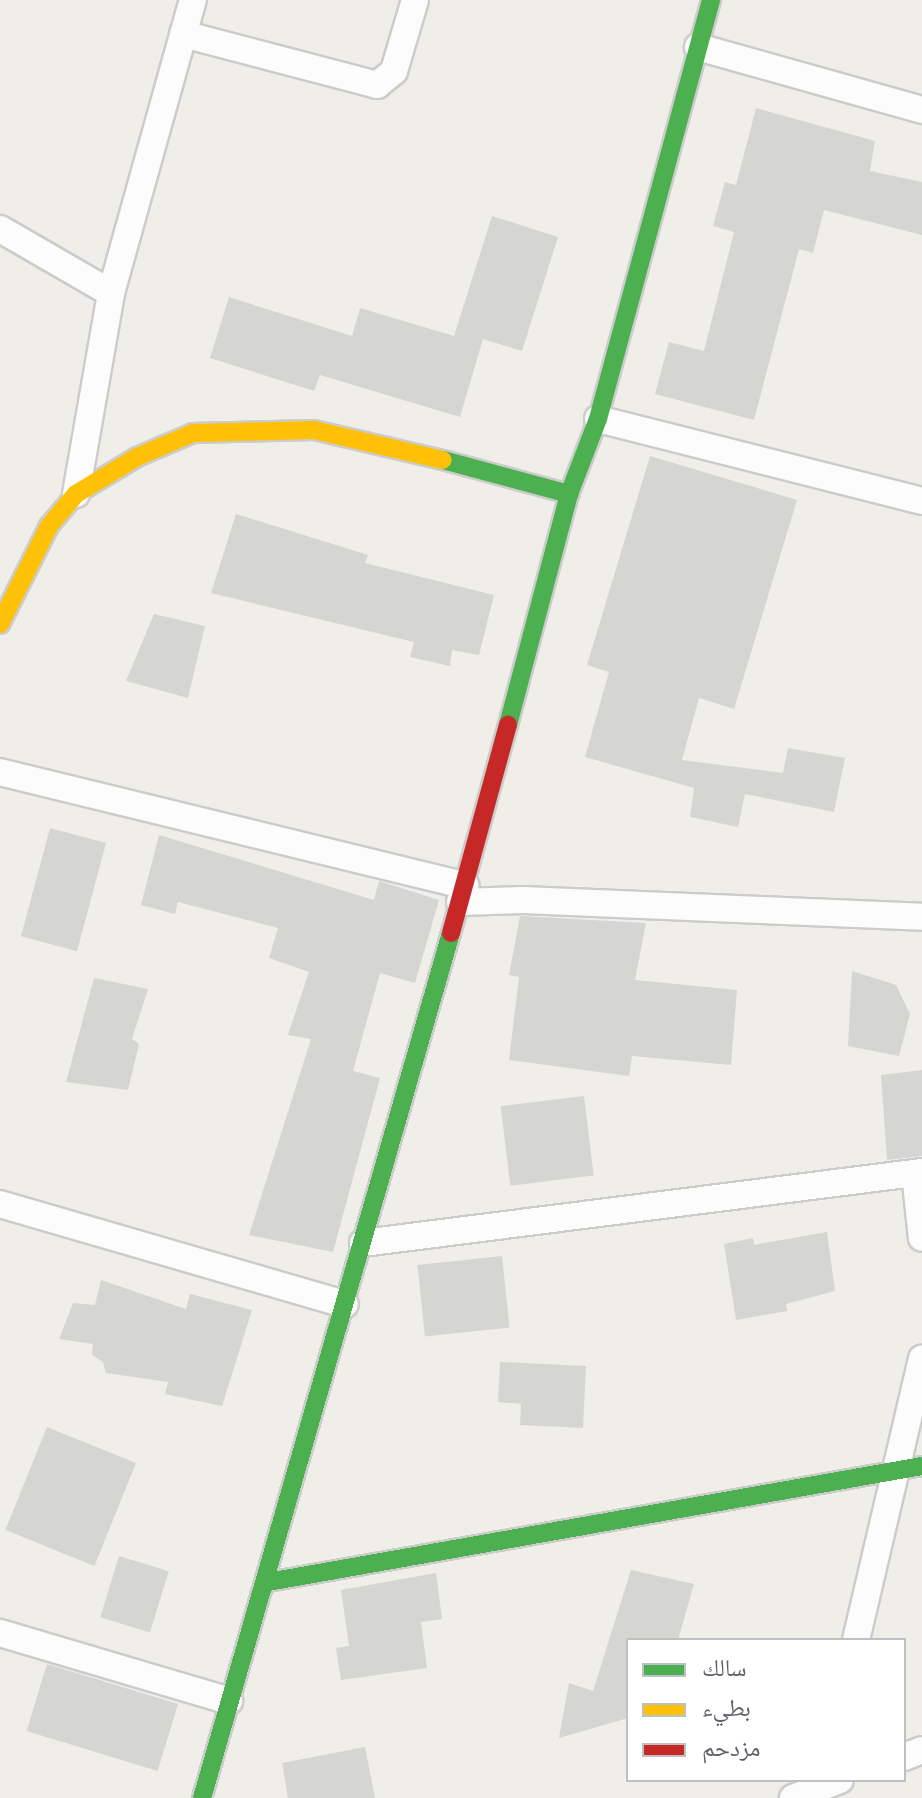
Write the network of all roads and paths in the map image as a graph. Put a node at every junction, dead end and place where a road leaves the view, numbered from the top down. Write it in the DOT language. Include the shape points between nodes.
graph roads {
  1 [pos="193,0"];
  2 [pos="415,0"];
  3 [pos="711,0"];
  4 [pos="183,34"];
  5 [pos="698,47"];
  6 [pos="922,110"];
  7 [pos="0,229"];
  8 [pos="111,293"];
  9 [pos="598,419"];
  10 [pos="76,494"];
  11 [pos="569,494"];
  12 [pos="922,501"];
  13 [pos="0,624"];
  14 [pos="0,772"];
  15 [pos="463,894"];
  16 [pos="922,917"];
  17 [pos="918,1172"];
  18 [pos="0,1204"];
  19 [pos="922,1238"];
  20 [pos="363,1243"];
  21 [pos="345,1304"];
  22 [pos="922,1359"];
  23 [pos="922,1466"];
  24 [pos="895,1471"];
  25 [pos="268,1582"];
  26 [pos="0,1633"];
  27 [pos="856,1638"];
  28 [pos="229,1701"];
  29 [pos="828,1782"];
  30 [pos="202,1798"];
  31 [pos="793,1798"];
  1 -- 4 [label="street"];
  2 -- 4 [label="street" via="394,71 377,85"];
  3 -- 5 [label="street"];
  4 -- 8 [label="street"];
  5 -- 6 [label="street"];
  5 -- 9 [label="street"];
  7 -- 8 [label="street"];
  8 -- 10 [label="street"];
  9 -- 11 [label="street"];
  9 -- 12 [label="street"];
  10 -- 11 [label="street" via="137,457 193,433 246,428 314,430 373,441"];
  10 -- 13 [label="street" via="49,526"];
  11 -- 15 [label="street"];
  14 -- 15 [label="street"];
  15 -- 16 [label="street"];
  15 -- 20 [label="street"];
  17 -- 19 [label="street"];
  17 -- 20 [label="street"];
  18 -- 21 [label="street"];
  20 -- 21 [label="street"];
  21 -- 25 [label="street"];
  22 -- 24 [label="street"];
  23 -- 24 [label="street"];
  24 -- 25 [label="street"];
  24 -- 27 [label="street"];
  25 -- 28 [label="street"];
  26 -- 28 [label="street"];
  28 -- 30 [label="street"];
  29 -- 31 [label="street"];
}
